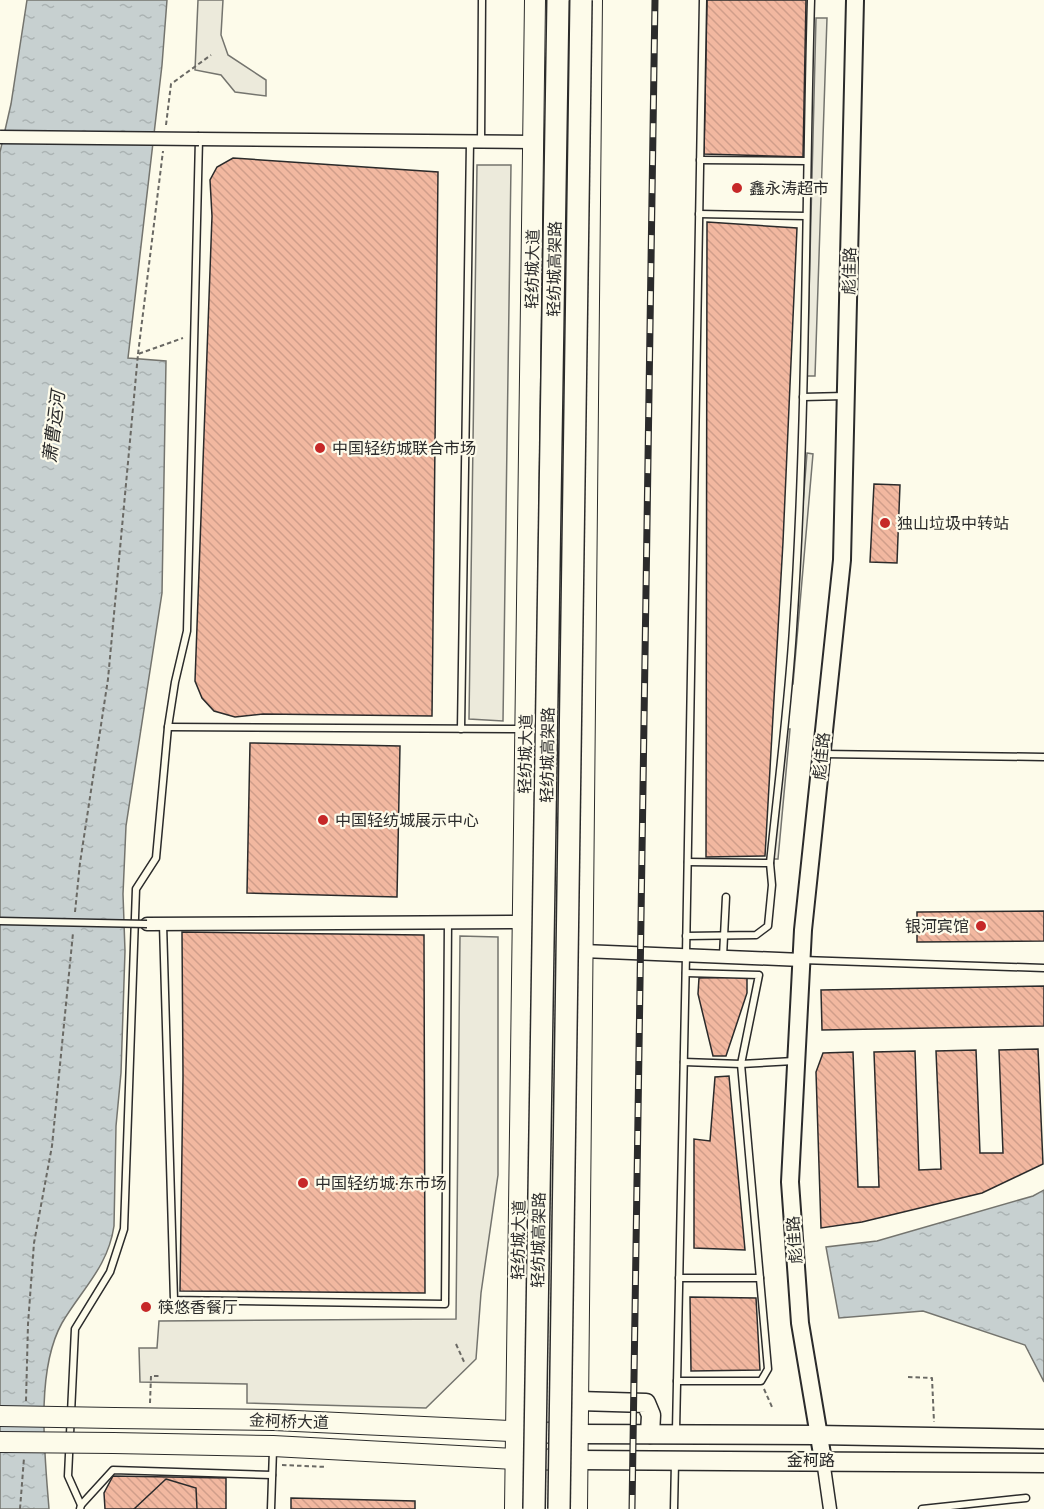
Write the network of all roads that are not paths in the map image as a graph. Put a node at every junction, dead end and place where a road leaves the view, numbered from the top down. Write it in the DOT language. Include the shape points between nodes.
graph roads {
  1 [pos="483,0"];
  2 [pos="535,0"];
  3 [pos="558,0"];
  4 [pos="581,0"];
  5 [pos="592,0"];
  6 [pos="703,0"];
  7 [pos="811,0"];
  8 [pos="855,0"];
  9 [pos="0,137"];
  10 [pos="199,139"];
  11 [pos="476,142"];
  12 [pos="534,142"];
  13 [pos="700,160"];
  14 [pos="806,161"];
  15 [pos="699,213"];
  16 [pos="806,216"];
  17 [pos="846,396"];
  18 [pos="803,397"];
  19 [pos="168,727"];
  20 [pos="461,729"];
  21 [pos="525,729"];
  22 [pos="822,754"];
  23 [pos="1044,757"];
  24 [pos="688,862"];
  25 [pos="770,863"];
  26 [pos="726,897"];
  27 [pos="0,921"];
  28 [pos="522,922"];
  29 [pos="448,923"];
  30 [pos="147,924"];
  31 [pos="163,924"];
  32 [pos="724,935"];
  33 [pos="687,936"];
  34 [pos="583,951"];
  35 [pos="686,955"];
  36 [pos="723,956"];
  37 [pos="802,960"];
  38 [pos="1044,968"];
  39 [pos="686,973"];
  40 [pos="796,1061"];
  41 [pos="684,1062"];
  42 [pos="741,1064"];
  43 [pos="679,1278"];
  44 [pos="760,1278"];
  45 [pos="677,1381"];
  46 [pos="579,1401"];
  47 [pos="0,1416"];
  48 [pos="516,1431"];
  49 [pos="578,1434"];
  50 [pos="650,1434"];
  51 [pos="676,1435"];
  52 [pos="818,1435"];
  53 [pos="1044,1439"];
  54 [pos="0,1442"];
  55 [pos="273,1446"];
  56 [pos="516,1459"];
  57 [pos="578,1460"];
  58 [pos="675,1460"];
  59 [pos="822,1460"];
  60 [pos="1044,1463"];
  61 [pos="272,1475"];
  62 [pos="1026,1498"];
  63 [pos="80,1507"];
  64 [pos="271,1509"];
  65 [pos="515,1509"];
  66 [pos="534,1509"];
  67 [pos="559,1509"];
  68 [pos="577,1509"];
  69 [pos="675,1509"];
  70 [pos="830,1509"];
  71 [pos="922,1509"];
  1 -- 11 [label="lane"];
  2 -- 12 [label="main road, 轻纺城大道"];
  3 -- 66 [label="highway, 轻纺城高架路, bridge"];
  4 -- 67 [label="highway, 轻纺城高架路, bridge"];
  5 -- 34 [label="main road"];
  6 -- 13 [label="lane"];
  7 -- 14 [label="lane"];
  8 -- 17 [label="street, 彪佳路"];
  9 -- 10 [label="street, bridge"];
  10 -- 11 [label="street"];
  10 -- 19 [label="lane" via="186,631"];
  11 -- 12 [label="street"];
  11 -- 20 [label="lane"];
  12 -- 21 [label="main road, 轻纺城大道"];
  13 -- 14 [label="lane"];
  13 -- 15 [label="lane"];
  14 -- 16 [label="lane"];
  15 -- 16 [label="lane"];
  15 -- 24 [label="lane"];
  16 -- 18 [label="lane"];
  17 -- 18 [label="lane"];
  17 -- 22 [label="street, 彪佳路" via="842,560"];
  18 -- 25 [label="lane" via="793,630"];
  19 -- 20 [label="lane"];
  19 -- 63 [label="lane" via="156,858 136,889 124,1229 110,1272 75,1329 68,1476"];
  20 -- 21 [label="lane"];
  21 -- 28 [label="main road, 轻纺城大道"];
  22 -- 23 [label="lane"];
  22 -- 37 [label="street, 彪佳路"];
  24 -- 25 [label="lane"];
  24 -- 33 [label="lane"];
  25 -- 32 [label="lane" via="768,926 756,936"];
  26 -- 32 [label="lane"];
  27 -- 30 [label="lane, bridge"];
  28 -- 29 [label="street"];
  28 -- 48 [label="main road, 轻纺城大道"];
  29 -- 31 [label="street"];
  29 -- 31 [label="lane" via="445,1304 174,1300"];
  30 -- 31 [label="street"];
  32 -- 33 [label="lane"];
  32 -- 36 [label="lane"];
  33 -- 35 [label="lane"];
  34 -- 35 [label="street"];
  34 -- 46 [label="main road"];
  35 -- 36 [label="street"];
  35 -- 39 [label="lane"];
  36 -- 37 [label="street"];
  37 -- 38 [label="lane"];
  37 -- 40 [label="street, 彪佳路"];
  39 -- 41 [label="lane"];
  39 -- 42 [label="lane" via="759,975"];
  40 -- 42 [label="lane"];
  40 -- 52 [label="street, 彪佳路" via="790,1182 794,1251 800,1323"];
  41 -- 42 [label="lane"];
  41 -- 43 [label="lane"];
  42 -- 44 [label="lane"];
  43 -- 44 [label="lane"];
  43 -- 45 [label="lane"];
  44 -- 45 [label="lane" via="768,1369 761,1381"];
  45 -- 51 [label="lane"];
  46 -- 49 [label="main road"];
  46 -- 50 [label="main road" via="646,1403 651,1415"];
  47 -- 48 [label="main road, 金柯桥大道, bridge" via="274,1420"];
  48 -- 49 [label="main road, 金柯桥大道"];
  48 -- 56 [label="main road, 轻纺城大道"];
  49 -- 50 [label="main road, 金柯路"];
  49 -- 57 [label="main road"];
  50 -- 51 [label="main road, 金柯路"];
  51 -- 52 [label="main road, 金柯路"];
  52 -- 53 [label="main road, 金柯路"];
  52 -- 59 [label="street, 彪佳路"];
  54 -- 55 [label="main road, 金柯桥大道, bridge"];
  55 -- 56 [label="main road, 金柯桥大道"];
  55 -- 61 [label="lane"];
  56 -- 57 [label="main road, 金柯桥大道"];
  56 -- 65 [label="main road, 轻纺城大道"];
  57 -- 58 [label="main road, 金柯路"];
  57 -- 68 [label="main road"];
  58 -- 59 [label="main road, 金柯路"];
  58 -- 69 [label="lane"];
  59 -- 60 [label="main road, 金柯路"];
  59 -- 70 [label="street, 彪佳路"];
  61 -- 63 [label="lane" via="113,1470"];
  61 -- 64 [label="lane"];
  62 -- 71 [label="lane"];
}
